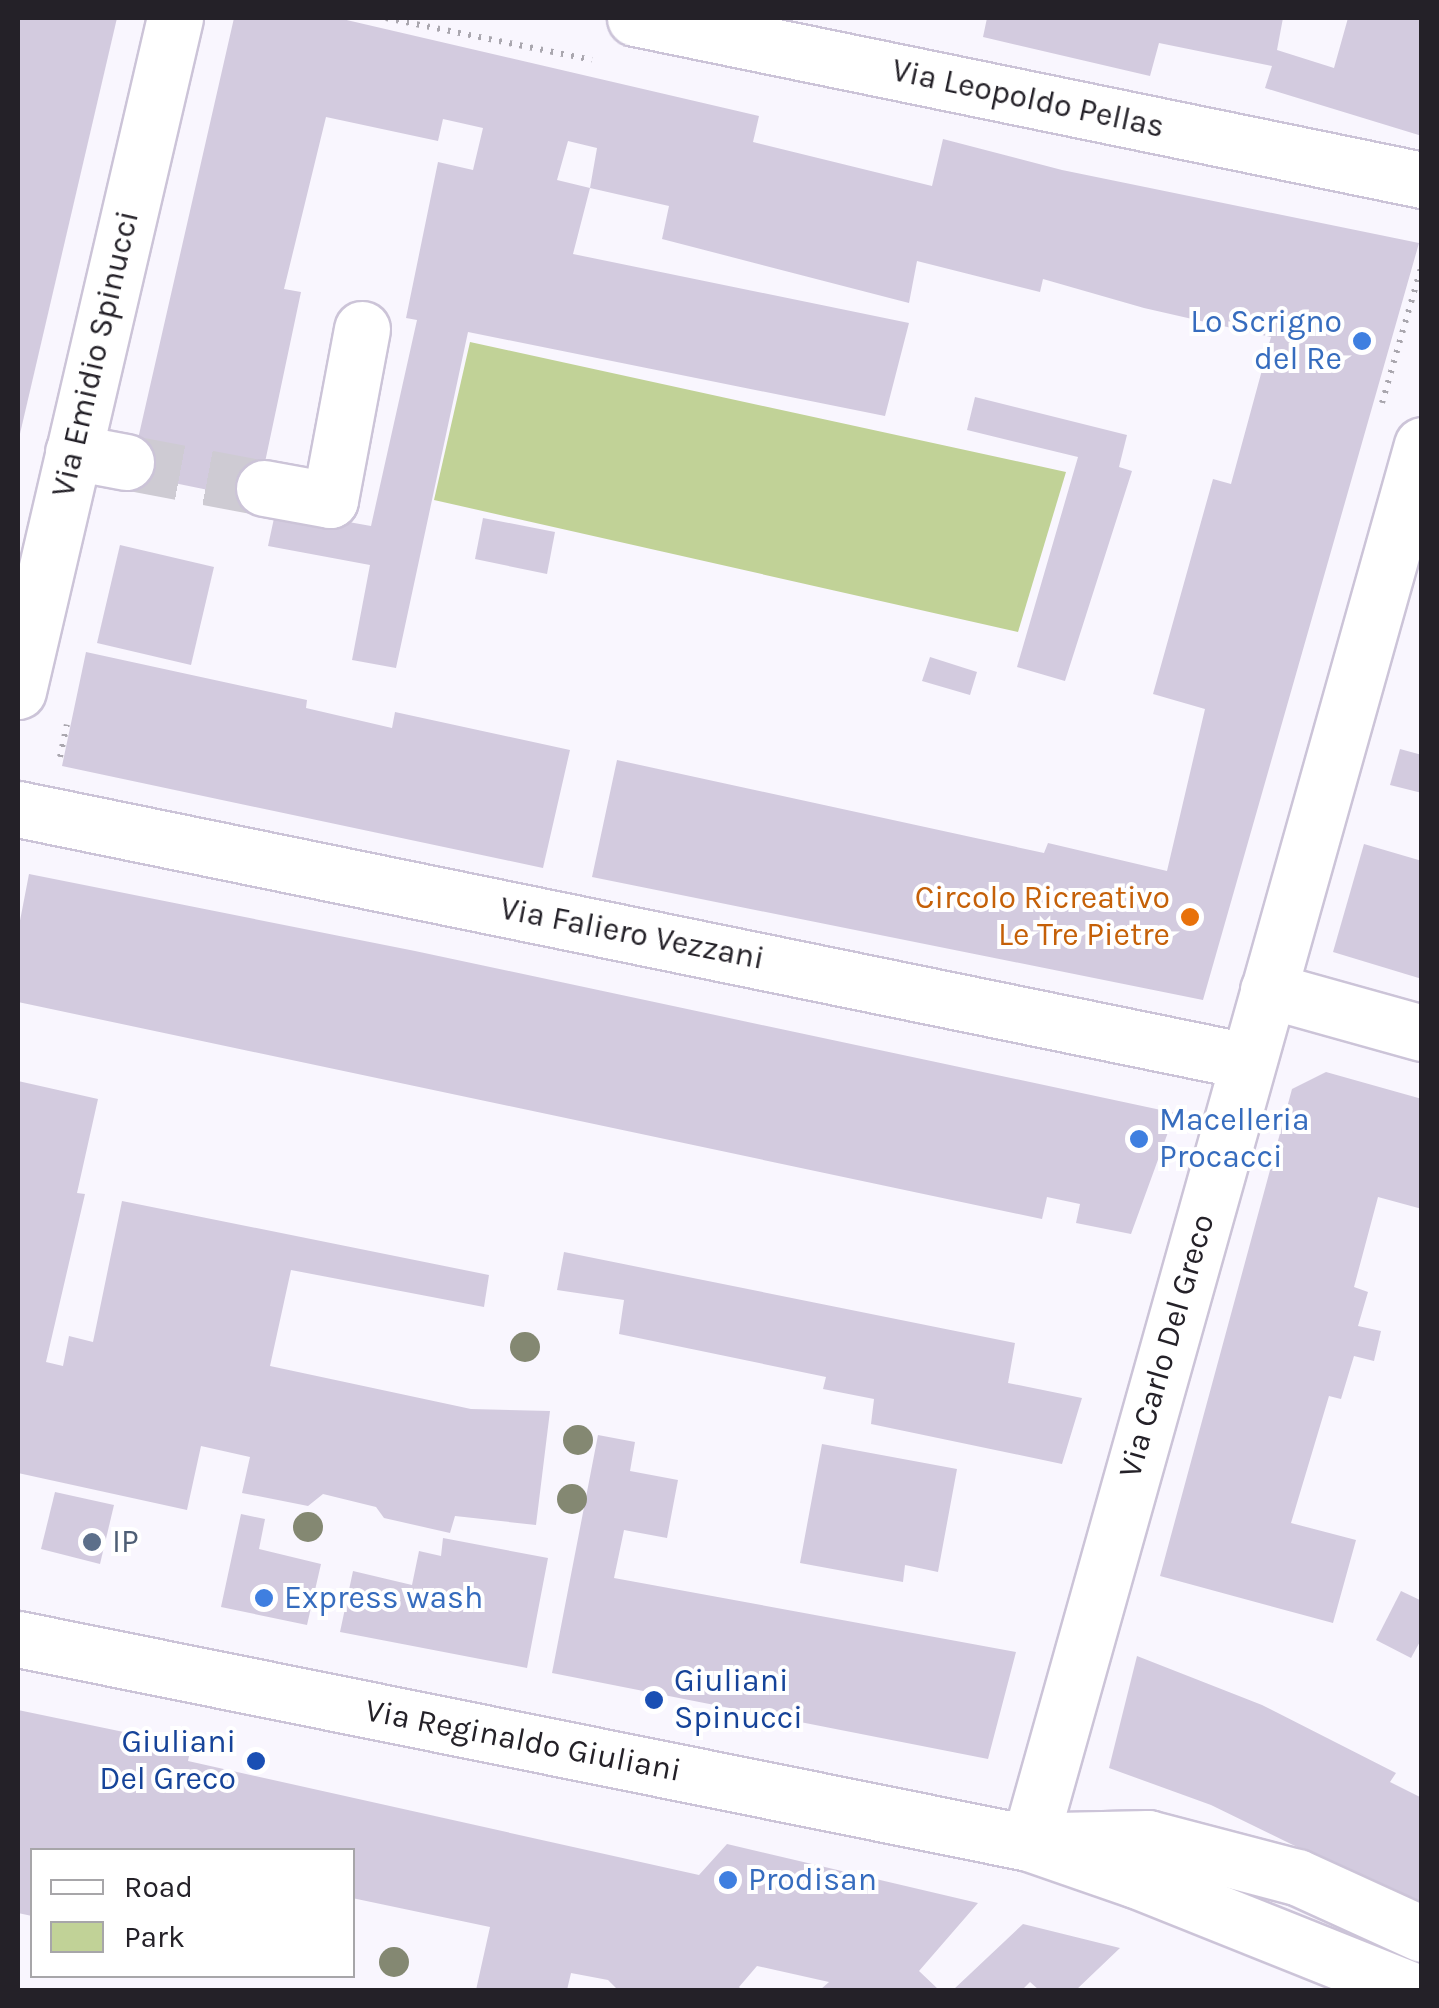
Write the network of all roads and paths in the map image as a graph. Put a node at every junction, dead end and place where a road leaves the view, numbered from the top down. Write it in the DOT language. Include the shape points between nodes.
graph roads {
  1 [pos="175,18"];
  2 [pos="635,18"];
  3 [pos="1422,180"];
  4 [pos="1422,264"];
  5 [pos="362,329"];
  6 [pos="1379,412"];
  7 [pos="1422,445"];
  8 [pos="73,452"];
  9 [pos="126,462"];
  10 [pos="264,488"];
  11 [pos="18,691"];
  12 [pos="18,809"];
  13 [pos="1268,990"];
  14 [pos="1422,1033"];
  15 [pos="1247,1061"];
  16 [pos="18,1638"];
  17 [pos="1029,1843"];
  18 [pos="1422,1934"];
  19 [pos="1412,1990"];
  1 -- 8 [label="street, Via Emidio Spinucci"];
  2 -- 3 [label="street, Via Leopoldo Pellas"];
  4 -- 6 [label="path"];
  5 -- 10 [label="street" via="330,500"];
  7 -- 13 [label="street, Via Carlo Del Greco"];
  8 -- 9 [label="street"];
  8 -- 11 [label="street, Via Emidio Spinucci"];
  12 -- 15 [label="street, Via Faliero Vezzani"];
  13 -- 14 [label="street"];
  13 -- 15 [label="street, Via Carlo Del Greco"];
  15 -- 17 [label="street, Via Carlo Del Greco"];
  16 -- 17 [label="street, Via Reginaldo Giuliani"];
  17 -- 18 [label="street, Via Reginaldo Giuliani" via="1148,1838 1297,1877"];
  17 -- 19 [label="street, Via Reginaldo Giuliani"];
}
